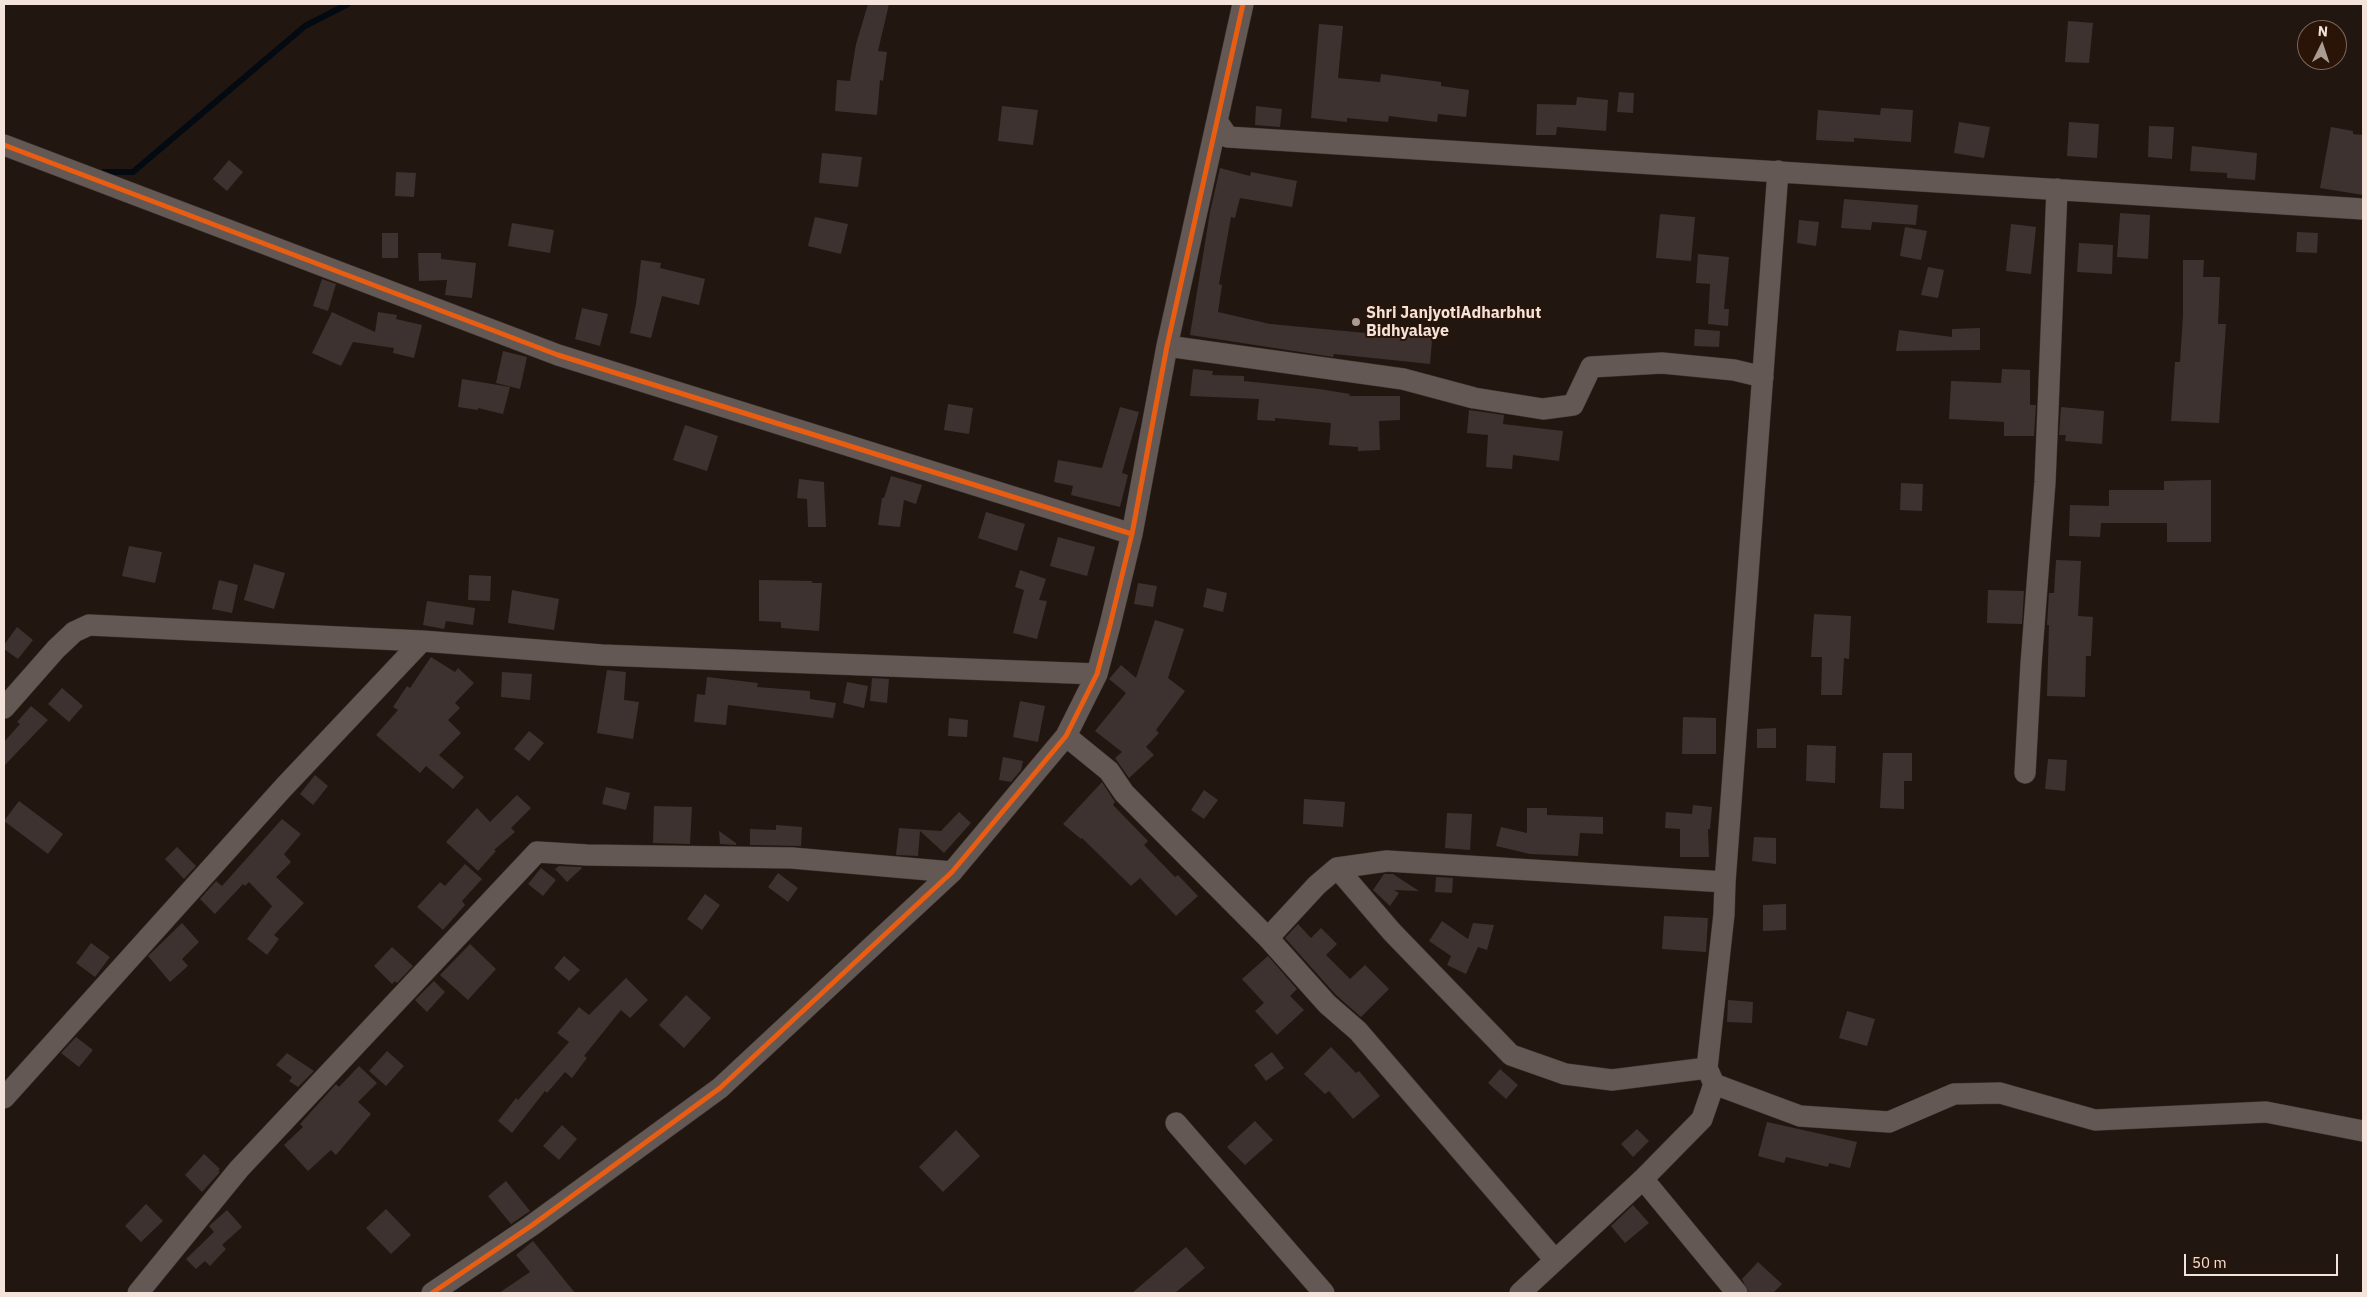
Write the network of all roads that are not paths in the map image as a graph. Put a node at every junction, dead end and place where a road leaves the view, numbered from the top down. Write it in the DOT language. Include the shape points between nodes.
graph roads {
  1 [pos="1243,4"];
  2 [pos="1217,121"];
  3 [pos="4,145"];
  4 [pos="1778,171"];
  5 [pos="2057,189"];
  6 [pos="2363,209"];
  7 [pos="1167,346"];
  8 [pos="1763,377"];
  9 [pos="1132,534"];
  10 [pos="422,641"];
  11 [pos="1097,674"];
  12 [pos="4,708"];
  13 [pos="1066,736"];
  14 [pos="2026,773"];
  15 [pos="1337,868"];
  16 [pos="952,872"];
  17 [pos="1725,882"];
  18 [pos="1268,938"];
  19 [pos="1711,1076"];
  20 [pos="4,1098"];
  21 [pos="1176,1123"];
  22 [pos="2363,1131"];
  23 [pos="1643,1179"];
  24 [pos="1555,1260"];
  25 [pos="138,1293"];
  26 [pos="432,1293"];
  27 [pos="1324,1293"];
  28 [pos="1520,1293"];
  29 [pos="1737,1293"];
  1 -- 2 [label="street"];
  2 -- 4 [label="street" via="1228,137"];
  2 -- 7 [label="street"];
  3 -- 9 [label="street" via="558,355"];
  4 -- 5 [label="street"];
  4 -- 8 [label="street"];
  5 -- 6 [label="street"];
  5 -- 14 [label="street" via="2045,482"];
  7 -- 8 [label="street" via="1403,379 1474,398 1543,408 1573,405 1591,367 1662,362 1734,370"];
  7 -- 9 [label="street"];
  8 -- 17 [label="street"];
  9 -- 11 [label="street"];
  10 -- 11 [label="street" via="621,656"];
  10 -- 12 [label="street" via="90,625 74,632 56,649"];
  10 -- 20 [label="street" via="284,787"];
  11 -- 13 [label="street"];
  13 -- 16 [label="street"];
  13 -- 18 [label="street" via="1109,771 1124,793"];
  15 -- 17 [label="street" via="1387,862"];
  15 -- 18 [label="street"];
  15 -- 19 [label="street" via="1392,932 1511,1055 1565,1074 1612,1080"];
  16 -- 25 [label="street" via="792,858 537,852 239,1169"];
  16 -- 26 [label="street" via="720,1088 531,1226"];
  17 -- 19 [label="street"];
  18 -- 24 [label="street" via="1327,1004 1358,1032"];
  19 -- 22 [label="street" via="1800,1116 1889,1122 1954,1094 2000,1094 2095,1120 2266,1112"];
  19 -- 23 [label="street" via="1702,1119"];
  21 -- 27 [label="street"];
  23 -- 24 [label="street"];
  23 -- 29 [label="street"];
  24 -- 28 [label="street"];
}
